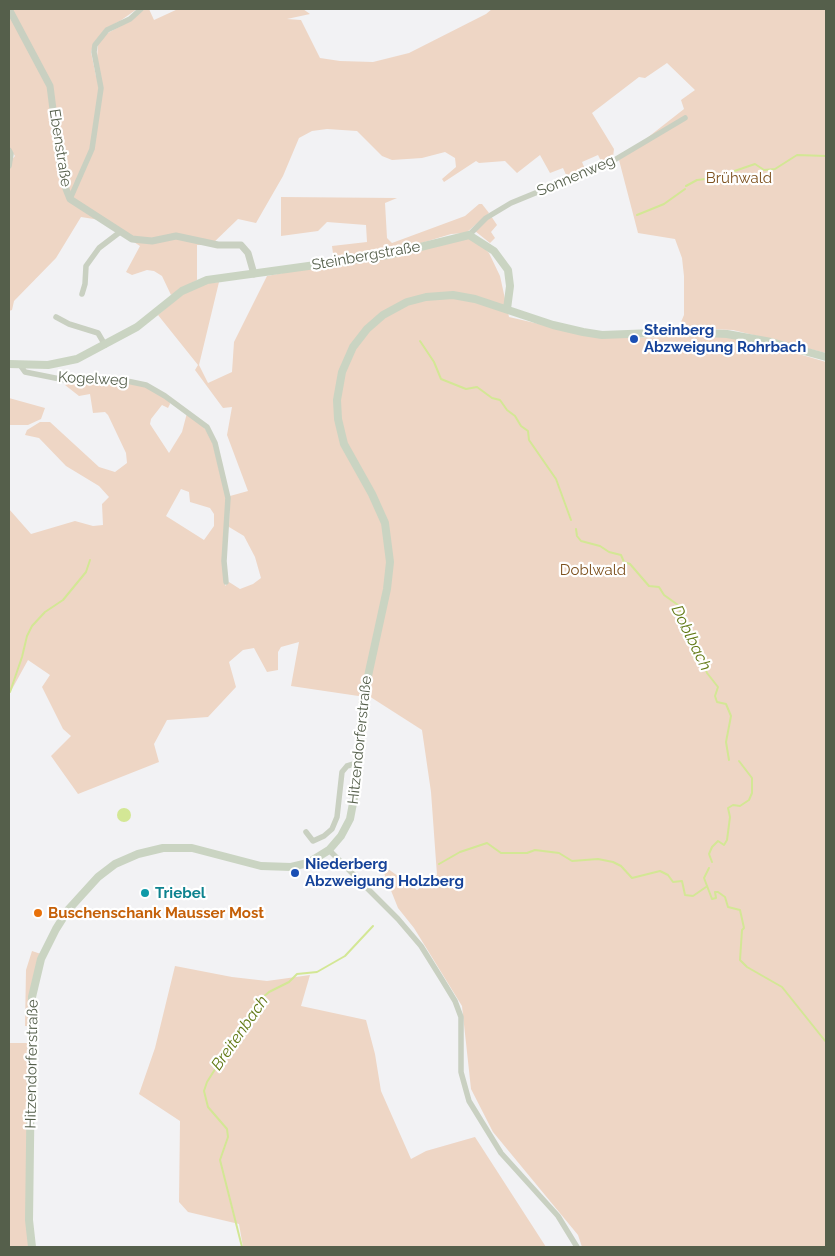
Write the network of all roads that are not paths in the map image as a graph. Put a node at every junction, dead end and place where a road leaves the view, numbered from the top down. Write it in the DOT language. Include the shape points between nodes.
graph roads {
  1 [pos="9,9"];
  2 [pos="141,9"];
  3 [pos="685,118"];
  4 [pos="9,150"];
  5 [pos="9,166"];
  6 [pos="70,199"];
  7 [pos="120,232"];
  8 [pos="470,235"];
  9 [pos="254,274"];
  10 [pos="82,294"];
  11 [pos="507,309"];
  12 [pos="56,316"];
  13 [pos="105,345"];
  14 [pos="826,358"];
  15 [pos="9,364"];
  16 [pos="20,365"];
  17 [pos="226,582"];
  18 [pos="357,762"];
  19 [pos="306,832"];
  20 [pos="329,850"];
  21 [pos="32,1247"];
  22 [pos="577,1247"];
  1 -- 6 [label="street, Ebenstraße" via="50,86 60,164"];
  2 -- 6 [label="street" via="103,34 95,45 101,88 92,149"];
  3 -- 8 [label="street, Sonnenweg" via="611,162 511,203 486,218"];
  4 -- 5 [label="street"];
  6 -- 7 [label="street, Ebenstraße"];
  7 -- 9 [label="street, Ebenstraße" via="139,241 176,236 218,245 241,245 248,253"];
  7 -- 10 [label="street" via="99,248 86,266"];
  8 -- 9 [label="main road, Steinbergstraße" via="388,255"];
  8 -- 11 [label="main road" via="494,251 508,270"];
  9 -- 13 [label="main road, Steinbergstraße" via="207,280 189,287 143,324"];
  11 -- 14 [label="main road, Hitzendorferstraße" via="583,332 727,334 771,342"];
  11 -- 18 [label="main road, Hitzendorferstraße" via="453,295 406,302 367,329 352,347 342,372 337,400 340,430 381,514 390,556 387,589 363,698"];
  12 -- 13 [label="street" via="69,324 98,333"];
  13 -- 16 [label="main road, Steinbergstraße" via="64,363"];
  15 -- 16 [label="main road, Steinbergstraße"];
  16 -- 17 [label="street, Kogelweg" via="25,372 65,380 122,380 146,385 207,427 216,443 228,498"];
  18 -- 19 [label="street" via="342,772 337,817 332,828 313,841"];
  18 -- 20 [label="main road, Hitzendorferstraße" via="351,814 346,828"];
  20 -- 21 [label="main road, Hitzendorferstraße" via="304,864 278,868 192,848 155,849 115,864 75,902 44,953 32,997 29,1214"];
  20 -- 22 [label="street" via="398,919 442,978 461,1018 461,1072 469,1100 501,1153 558,1216"];
}
